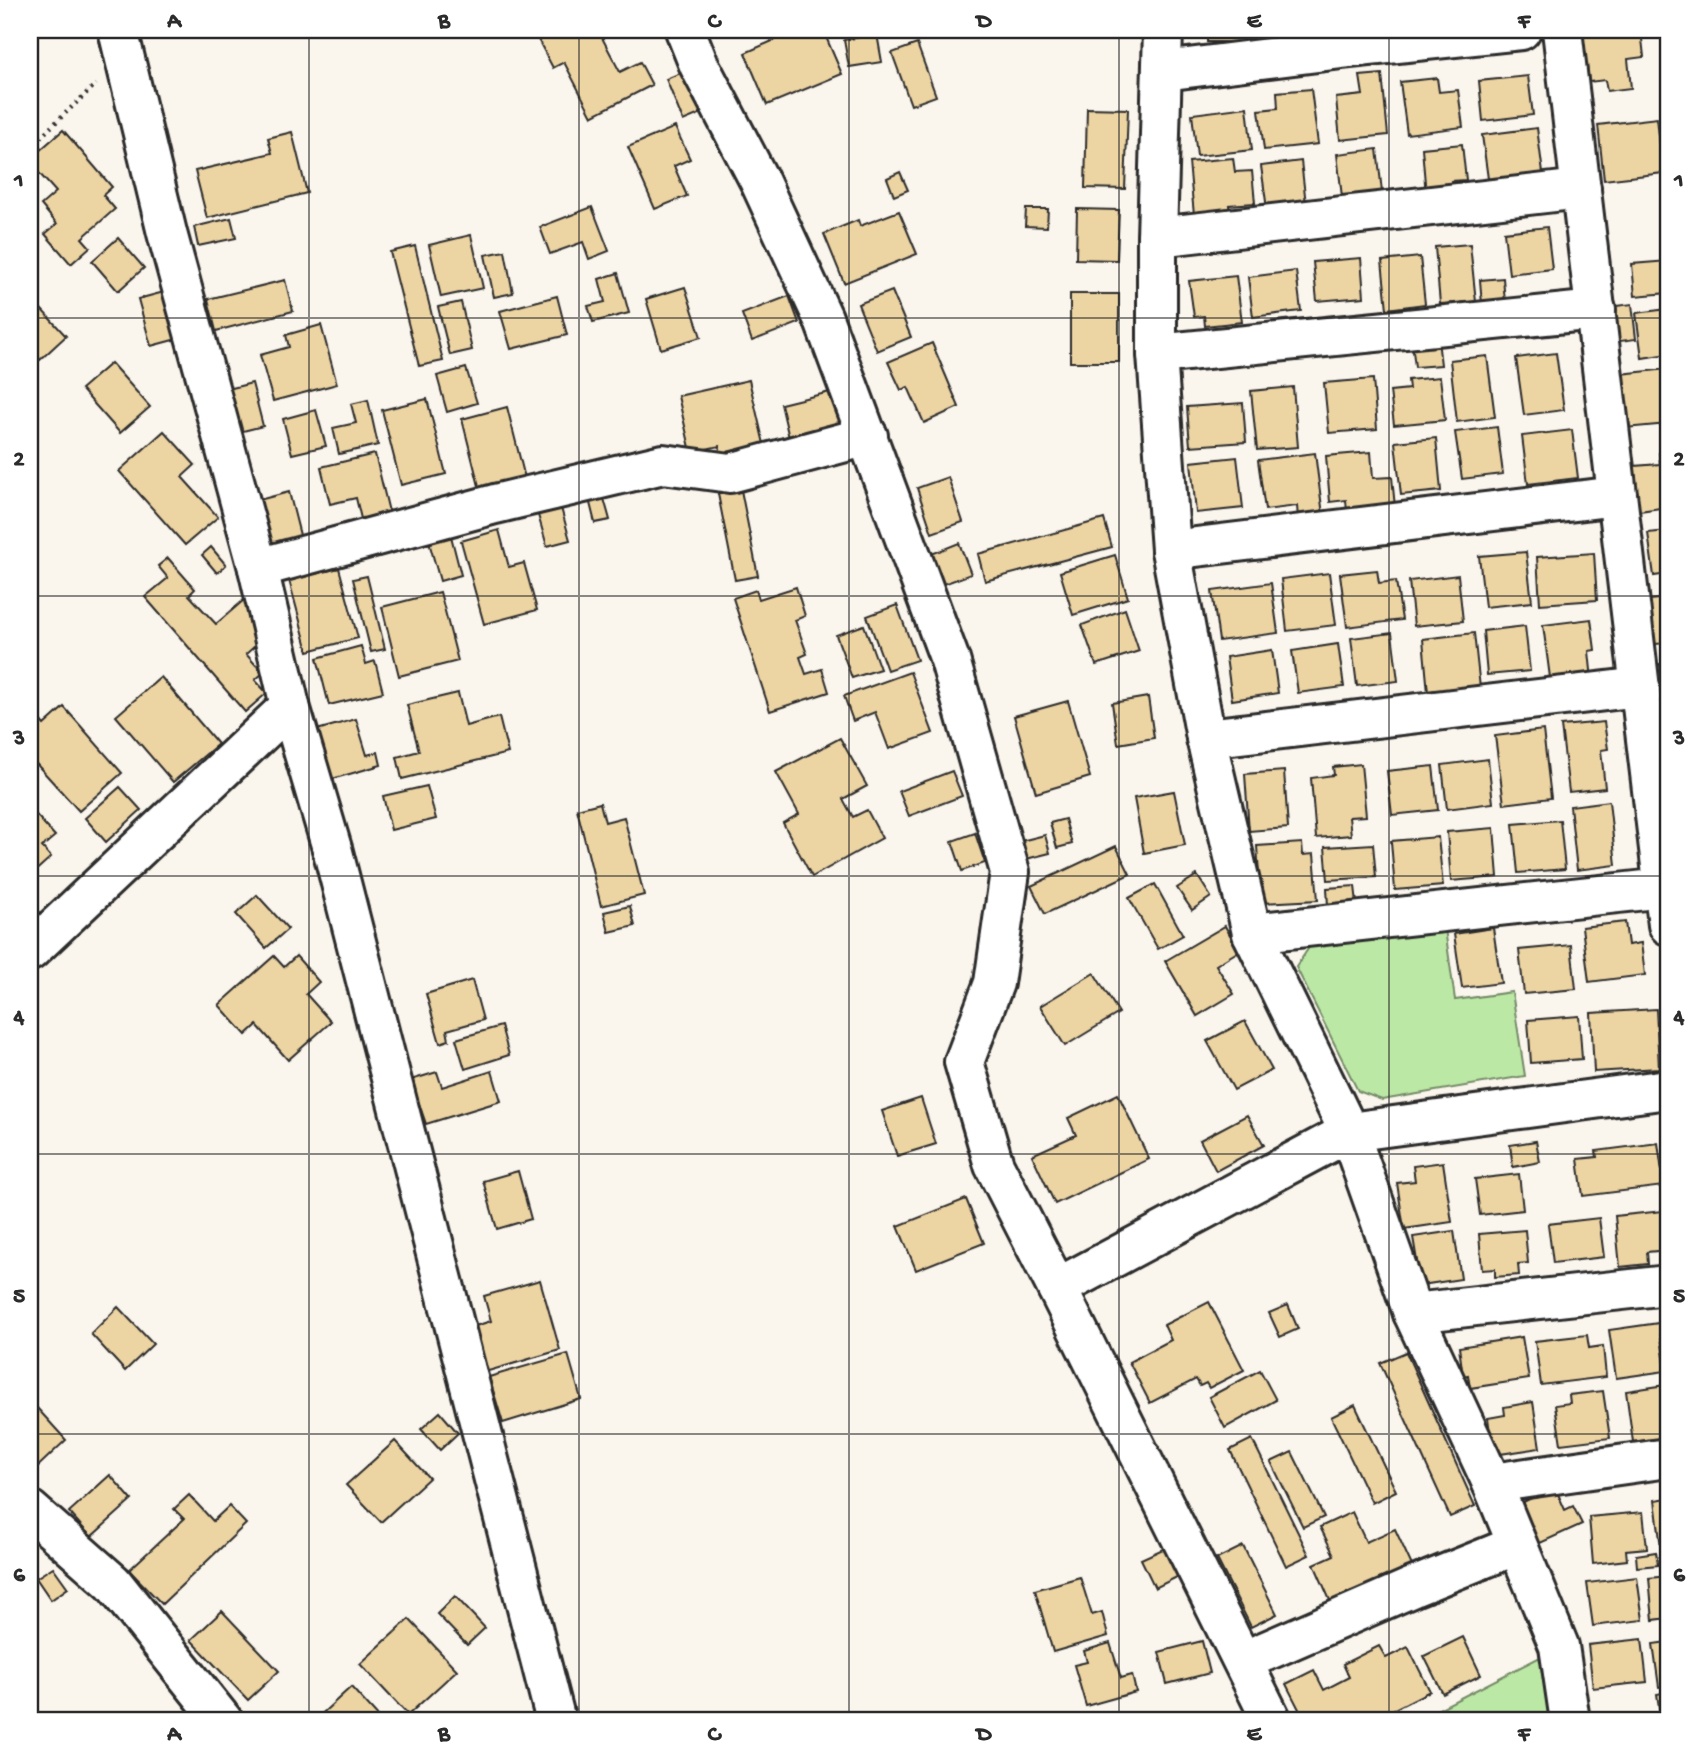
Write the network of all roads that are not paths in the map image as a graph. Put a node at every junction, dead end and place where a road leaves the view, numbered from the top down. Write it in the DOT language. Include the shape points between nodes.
graph roads {
  1 [pos="685,30"];
  2 [pos="1163,30"];
  3 [pos="1521,30"];
  4 [pos="1562,30"];
  5 [pos="1365,38"];
  6 [pos="121,44"];
  7 [pos="1163,71"];
  8 [pos="1581,189"];
  9 [pos="1157,237"];
  10 [pos="1596,310"];
  11 [pos="1157,354"];
  12 [pos="868,436"];
  13 [pos="1617,496"];
  14 [pos="1171,550"];
  15 [pos="258,568"];
  16 [pos="1640,687"];
  17 [pos="290,706"];
  18 [pos="1206,738"];
  19 [pos="1666,906"];
  20 [pos="1252,933"];
  21 [pos="30,951"];
  22 [pos="1668,1089"];
  23 [pos="1349,1132"];
  24 [pos="1668,1285"];
  25 [pos="1057,1288"];
  26 [pos="1413,1312"];
  27 [pos="1668,1458"];
  28 [pos="1492,1483"];
  29 [pos="30,1510"];
  30 [pos="1517,1545"];
  31 [pos="1243,1661"];
  32 [pos="223,1721"];
  33 [pos="556,1721"];
  34 [pos="1272,1721"];
  35 [pos="1570,1721"];
  1 -- 12 [label="street" via="823,318"];
  2 -- 7 [label="street"];
  3 -- 5 [label="street"];
  4 -- 8 [label="street"];
  5 -- 7 [label="street"];
  6 -- 15 [label="street"];
  7 -- 9 [label="street"];
  8 -- 9 [label="street"];
  8 -- 10 [label="street"];
  9 -- 11 [label="street"];
  10 -- 11 [label="street"];
  10 -- 13 [label="street"];
  11 -- 14 [label="street"];
  12 -- 15 [label="street" via="730,473 663,464"];
  12 -- 25 [label="street" via="950,660 1010,872 994,983 964,1062 994,1165"];
  13 -- 14 [label="street"];
  13 -- 16 [label="street"];
  14 -- 18 [label="street"];
  15 -- 17 [label="street"];
  16 -- 18 [label="street"];
  16 -- 19 [label="street"];
  17 -- 21 [label="street"];
  17 -- 33 [label="street" via="333,852"];
  18 -- 20 [label="street"];
  19 -- 20 [label="street"];
  20 -- 23 [label="street"];
  22 -- 23 [label="street"];
  23 -- 25 [label="street"];
  23 -- 26 [label="street"];
  24 -- 26 [label="street"];
  25 -- 31 [label="street"];
  26 -- 28 [label="street"];
  27 -- 28 [label="street"];
  28 -- 30 [label="street"];
  29 -- 32 [label="street" via="113,1583"];
  30 -- 31 [label="street"];
  30 -- 35 [label="street" via="1559,1646"];
  31 -- 34 [label="street"];
}
